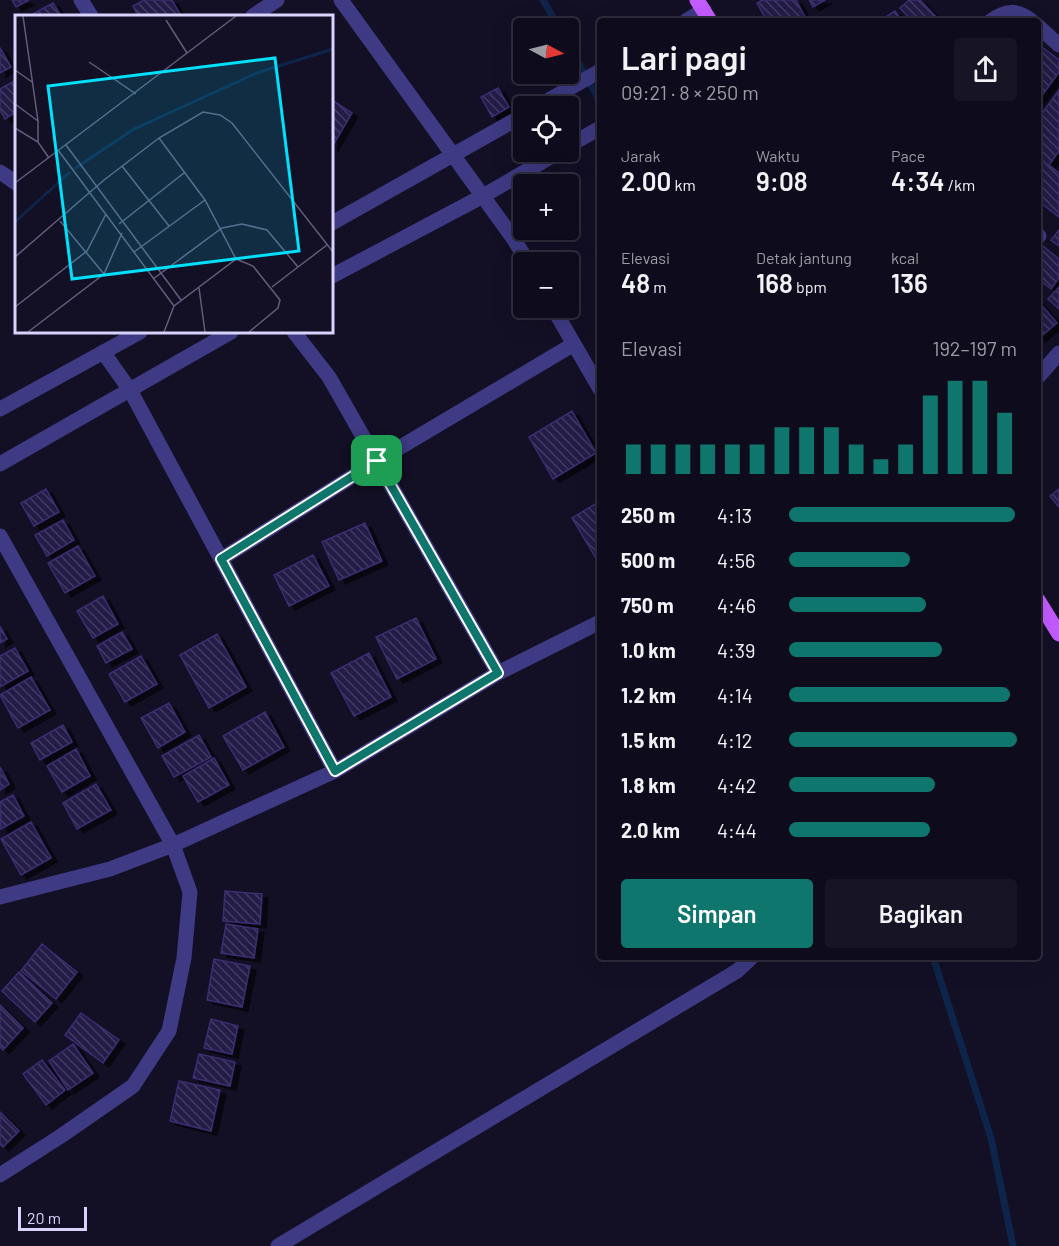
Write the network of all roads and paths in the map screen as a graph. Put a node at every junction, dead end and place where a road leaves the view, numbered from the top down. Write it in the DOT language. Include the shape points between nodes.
graph roads {
  1 [pos="81,0"];
  2 [pos="277,0"];
  3 [pos="341,0"];
  4 [pos="704,10"];
  5 [pos="90,15"];
  6 [pos="254,15"];
  7 [pos="691,18"];
  8 [pos="997,18"];
  9 [pos="1027,18"];
  10 [pos="1041,29"];
  11 [pos="1059,45"];
  12 [pos="597,73"];
  13 [pos="556,96"];
  14 [pos="513,121"];
  15 [pos="597,130"];
  16 [pos="579,140"];
  17 [pos="453,155"];
  18 [pos="540,162"];
  19 [pos="15,166"];
  20 [pos="1,173"];
  21 [pos="15,182"];
  22 [pos="483,196"];
  23 [pos="333,223"];
  24 [pos="522,252"];
  25 [pos="333,275"];
  26 [pos="559,318"];
  27 [pos="138,333"];
  28 [pos="229,333"];
  29 [pos="295,333"];
  30 [pos="574,344"];
  31 [pos="103,352"];
  32 [pos="1059,353"];
  33 [pos="1041,374"];
  34 [pos="597,384"];
  35 [pos="130,390"];
  36 [pos="0,409"];
  37 [pos="377,461"];
  38 [pos="0,464"];
  39 [pos="0,536"];
  40 [pos="221,559"];
  41 [pos="1041,605"];
  42 [pos="597,624"];
  43 [pos="1059,634"];
  44 [pos="498,673"];
  45 [pos="335,771"];
  46 [pos="173,846"];
  47 [pos="0,897"];
  48 [pos="749,960"];
  49 [pos="0,1175"];
  50 [pos="278,1246"];
  1 -- 5 [label="street"];
  2 -- 6 [label="street"];
  3 -- 17 [label="street"];
  4 -- 7 [label="street"];
  8 -- 9 [label="street" via="1010,11"];
  10 -- 11 [label="street"];
  12 -- 13 [label="street"];
  14 -- 17 [label="street"];
  15 -- 16 [label="street"];
  17 -- 22 [label="street"];
  17 -- 23 [label="street"];
  18 -- 22 [label="street"];
  19 -- 20 [label="street"];
  20 -- 21 [label="street"];
  22 -- 24 [label="street"];
  22 -- 25 [label="street"];
  26 -- 30 [label="street"];
  27 -- 31 [label="street"];
  28 -- 35 [label="street"];
  29 -- 37 [label="street" via="329,376"];
  30 -- 34 [label="street"];
  30 -- 37 [label="street"];
  31 -- 35 [label="street"];
  31 -- 36 [label="street"];
  32 -- 33 [label="street"];
  35 -- 38 [label="street"];
  35 -- 40 [label="street"];
  37 -- 40 [label="street"];
  37 -- 44 [label="street"];
  39 -- 46 [label="street"];
  40 -- 45 [label="street"];
  41 -- 43 [label="main road"];
  42 -- 44 [label="street"];
  44 -- 45 [label="street"];
  45 -- 46 [label="street"];
  46 -- 47 [label="street" via="110,869"];
  46 -- 49 [label="street" via="190,892 184,958 169,1030 133,1086"];
  48 -- 50 [label="street" via="737,971"];
}
